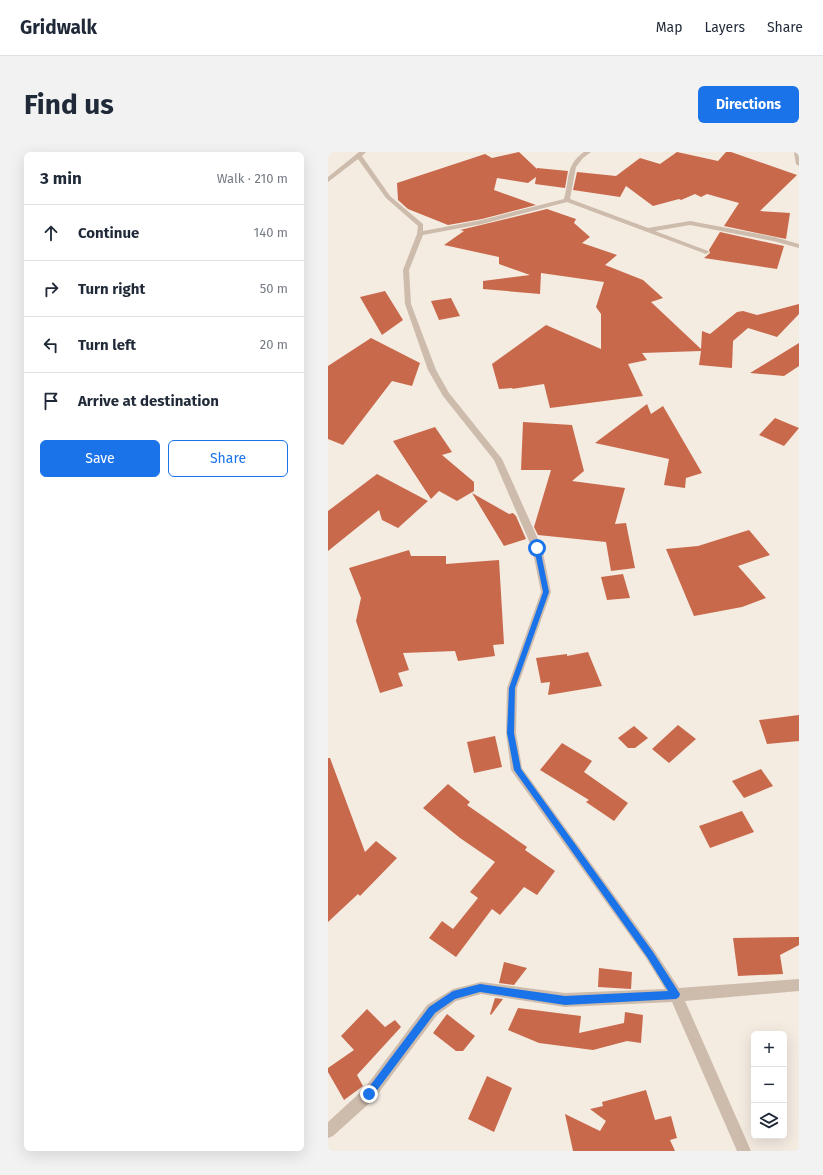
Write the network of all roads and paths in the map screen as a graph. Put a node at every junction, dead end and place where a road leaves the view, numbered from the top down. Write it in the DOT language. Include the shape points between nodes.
graph roads {
  1 [pos="588,152"];
  2 [pos="797,152"];
  3 [pos="361,154"];
  4 [pos="799,164"];
  5 [pos="328,180"];
  6 [pos="567,200"];
  7 [pos="649,230"];
  8 [pos="420,234"];
  9 [pos="799,246"];
  10 [pos="706,252"];
  11 [pos="799,985"];
  12 [pos="676,994"];
  13 [pos="328,1131"];
  14 [pos="744,1151"];
  1 -- 6 [label="street" via="572,167"];
  2 -- 4 [label="street"];
  3 -- 5 [label="street"];
  3 -- 8 [label="street" via="388,197 421,225"];
  6 -- 7 [label="street"];
  6 -- 8 [label="street" via="482,222"];
  7 -- 9 [label="street" via="690,223"];
  7 -- 10 [label="street"];
  8 -- 12 [label="street" via="406,270 408,304 432,370 446,394 498,459 537,548 546,592 512,688 511,733 517,770"];
  11 -- 12 [label="street"];
  12 -- 13 [label="street" via="565,1000 480,988 453,995 432,1010 369,1094"];
  12 -- 14 [label="street"];
}
